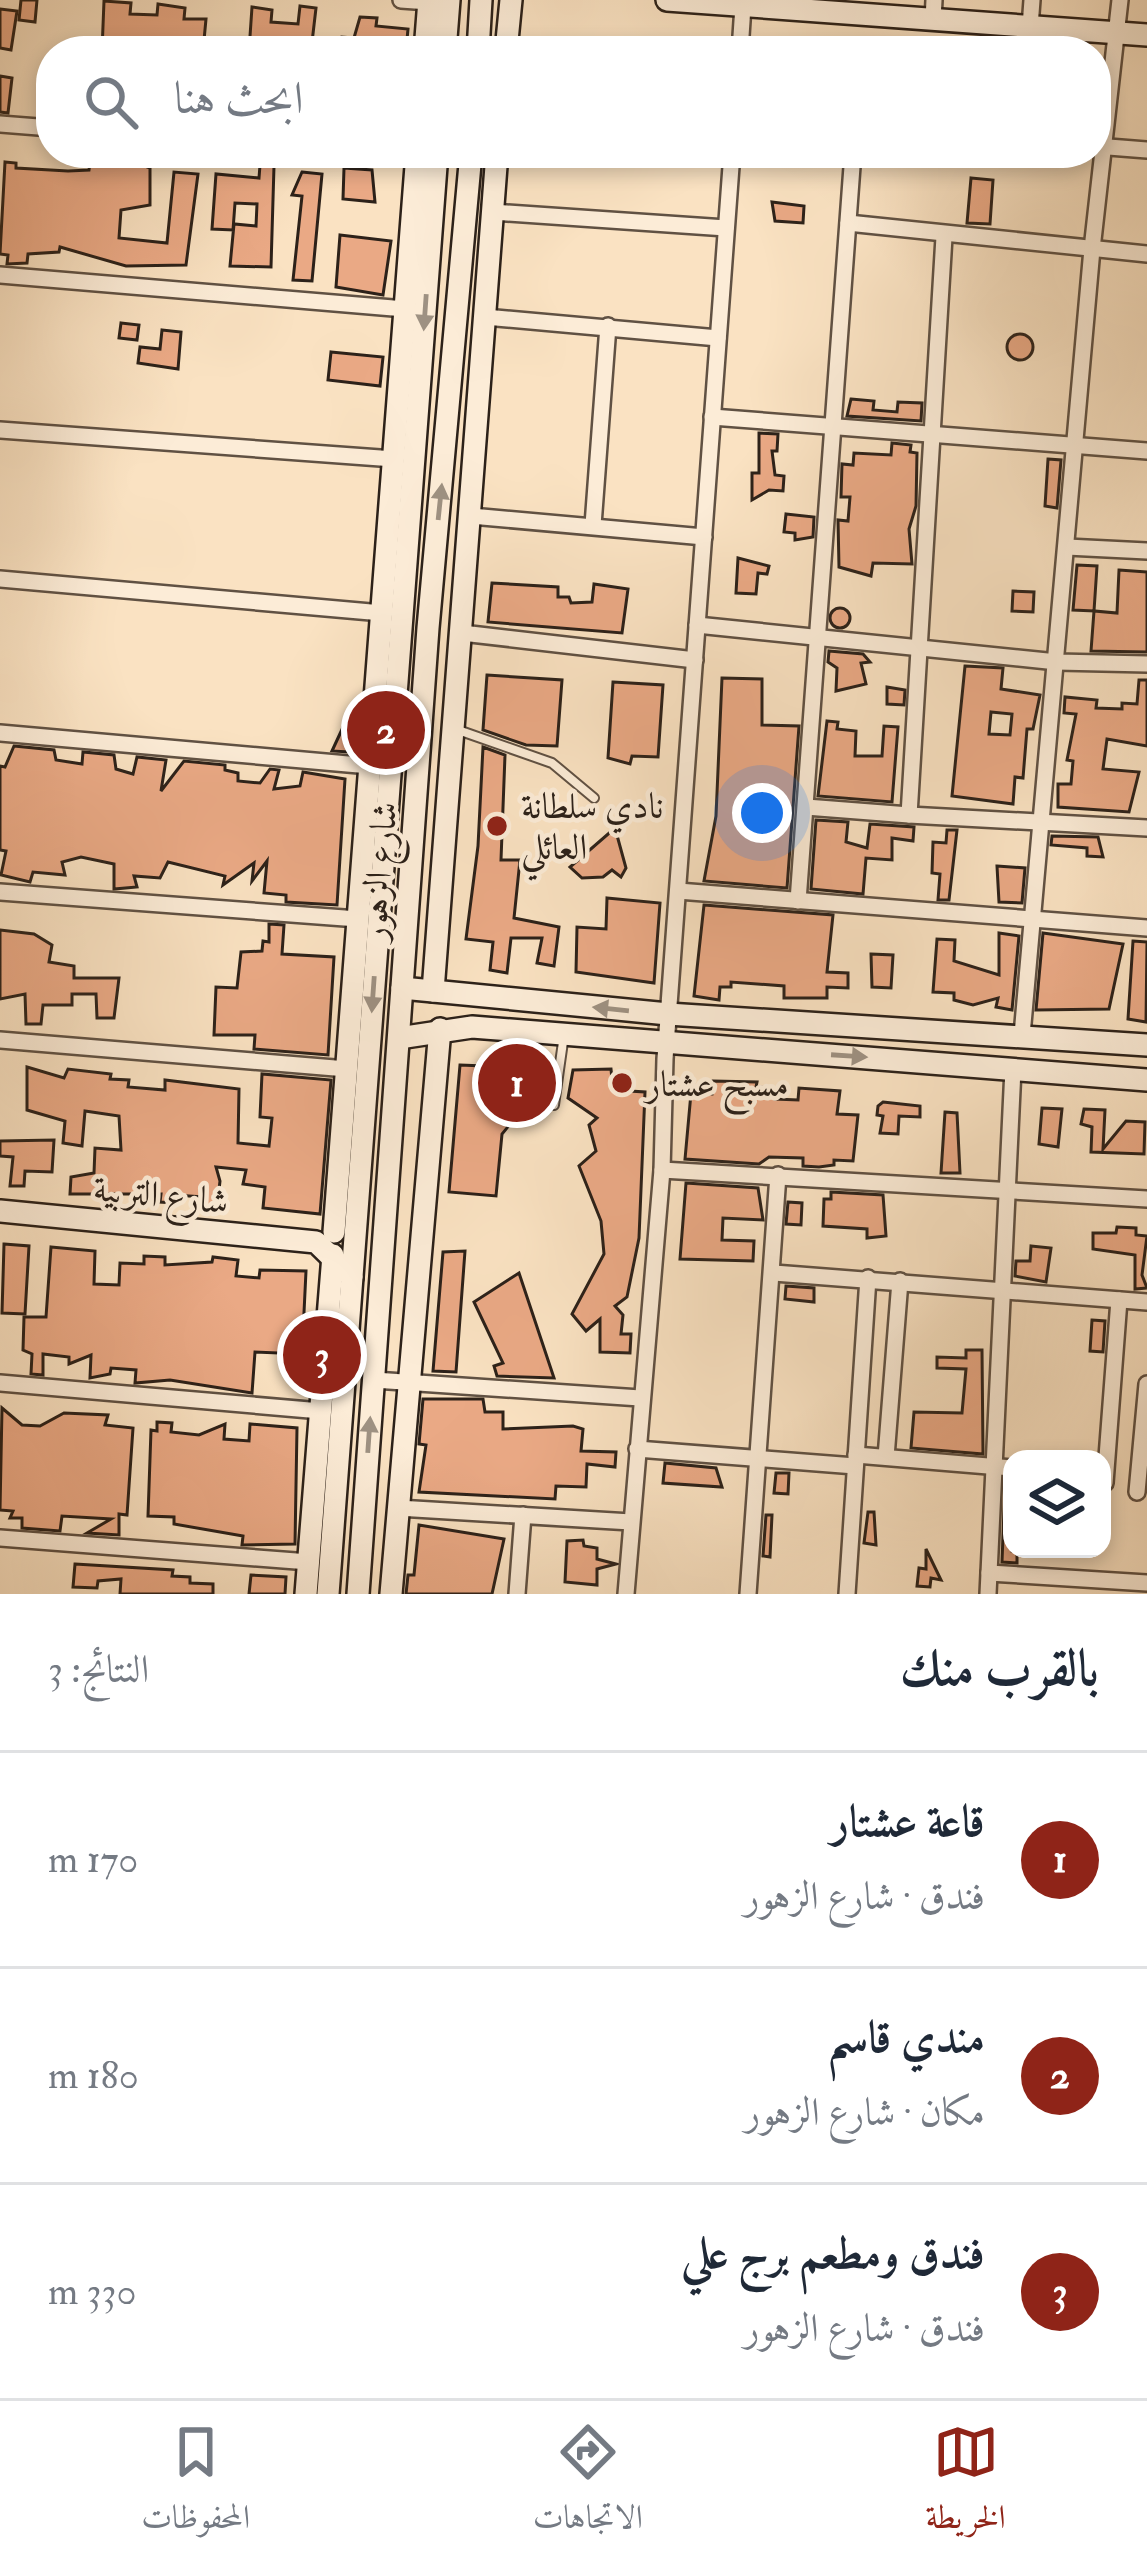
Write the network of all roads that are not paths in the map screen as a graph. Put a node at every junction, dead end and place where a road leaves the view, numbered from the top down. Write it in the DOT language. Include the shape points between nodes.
graph roads {
  1 [pos="401,0"];
  2 [pos="481,0"];
  3 [pos="512,0"];
  4 [pos="667,0"];
  5 [pos="1032,0"];
  6 [pos="1120,0"];
  7 [pos="435,1"];
  8 [pos="743,6"];
  9 [pos="826,6"];
  10 [pos="934,10"];
  11 [pos="1030,27"];
  12 [pos="1117,33"];
  13 [pos="1147,35"];
  14 [pos="428,36"];
  15 [pos="442,36"];
  16 [pos="479,36"];
  17 [pos="508,36"];
  18 [pos="741,36"];
  19 [pos="1111,75"];
  20 [pos="0,124"];
  21 [pos="36,127"];
  22 [pos="1111,147"];
  23 [pos="1147,150"];
  24 [pos="423,168"];
  25 [pos="470,168"];
  26 [pos="496,168"];
  27 [pos="731,168"];
  28 [pos="852,168"];
  29 [pos="1099,168"];
  30 [pos="493,212"];
  31 [pos="848,224"];
  32 [pos="726,228"];
  33 [pos="944,237"];
  34 [pos="420,240"];
  35 [pos="1092,249"];
  36 [pos="1147,254"];
  37 [pos="462,274"];
  38 [pos="0,275"];
  39 [pos="488,275"];
  40 [pos="405,309"];
  41 [pos="485,317"];
  42 [pos="608,326"];
  43 [pos="718,338"];
  44 [pos="712,417"];
  45 [pos="833,426"];
  46 [pos="0,430"];
  47 [pos="933,437"];
  48 [pos="1076,445"];
  49 [pos="1147,451"];
  50 [pos="394,459"];
  51 [pos="471,516"];
  52 [pos="593,525"];
  53 [pos="704,537"];
  54 [pos="407,547"];
  55 [pos="435,547"];
  56 [pos="1067,547"];
  57 [pos="1147,551"];
  58 [pos="0,579"];
  59 [pos="430,604"];
  60 [pos="393,608"];
  61 [pos="697,625"];
  62 [pos="462,633"];
  63 [pos="820,636"];
  64 [pos="922,647"];
  65 [pos="695,660"];
  66 [pos="1057,662"];
  67 [pos="1147,664"];
  68 [pos="455,730"];
  69 [pos="0,733"];
  70 [pos="370,766"];
  71 [pos="594,798"];
  72 [pos="806,807"];
  73 [pos="909,815"];
  74 [pos="1038,823"];
  75 [pos="376,824"];
  76 [pos="1147,828"];
  77 [pos="415,829"];
  78 [pos="447,831"];
  79 [pos="678,891"];
  80 [pos="0,892"];
  81 [pos="797,901"];
  82 [pos="358,919"];
  83 [pos="1034,920"];
  84 [pos="1147,928"];
  85 [pos="402,988"];
  86 [pos="433,991"];
  87 [pos="668,1014"];
  88 [pos="701,1016"];
  89 [pos="440,1028"];
  90 [pos="959,1030"];
  91 [pos="564,1034"];
  92 [pos="1022,1036"];
  93 [pos="399,1038"];
  94 [pos="0,1040"];
  95 [pos="667,1043"];
  96 [pos="700,1045"];
  97 [pos="1147,1045"];
  98 [pos="955,1064"];
  99 [pos="347,1069"];
  100 [pos="1013,1070"];
  101 [pos="1147,1080"];
  102 [pos="554,1105"];
  103 [pos="662,1170"];
  104 [pos="778,1175"];
  105 [pos="1010,1187"];
  106 [pos="1147,1199"];
  107 [pos="357,1202"];
  108 [pos="0,1211"];
  109 [pos="328,1243"];
  110 [pos="775,1273"];
  111 [pos="352,1277"];
  112 [pos="868,1278"];
  113 [pos="900,1281"];
  114 [pos="1006,1292"];
  115 [pos="1119,1300"];
  116 [pos="1147,1302"];
  117 [pos="374,1380"];
  118 [pos="409,1381"];
  119 [pos="0,1383"];
  120 [pos="1147,1384"];
  121 [pos="640,1398"];
  122 [pos="320,1411"];
  123 [pos="637,1449"];
  124 [pos="1004,1450"];
  125 [pos="1106,1450"];
  126 [pos="886,1457"];
  127 [pos="758,1459"];
  128 [pos="856,1460"];
  129 [pos="1003,1467"];
  130 [pos="1003,1474"];
  131 [pos="1111,1485"];
  132 [pos="1142,1492"];
  133 [pos="365,1498"];
  134 [pos="336,1500"];
  135 [pos="398,1508"];
  136 [pos="523,1515"];
  137 [pos="631,1522"];
  138 [pos="0,1538"];
  139 [pos="361,1545"];
  140 [pos="332,1546"];
  141 [pos="309,1562"];
  142 [pos="989,1573"];
  143 [pos="1147,1583"];
  144 [pos="306,1594"];
  145 [pos="328,1594"];
  146 [pos="358,1594"];
  147 [pos="392,1594"];
  148 [pos="517,1594"];
  149 [pos="626,1594"];
  150 [pos="748,1594"];
  151 [pos="847,1594"];
  152 [pos="988,1594"];
  1 -- 7 [label="street"];
  2 -- 16 [label="street"];
  3 -- 17 [label="street"];
  4 -- 8 [label="street"];
  5 -- 11 [label="street"];
  6 -- 12 [label="street"];
  7 -- 14 [label="street"];
  7 -- 15 [label="street"];
  8 -- 9 [label="street"];
  8 -- 18 [label="street"];
  9 -- 10 [label="street"];
  10 -- 11 [label="street"];
  11 -- 12 [label="street"];
  12 -- 13 [label="street"];
  12 -- 19 [label="street"];
  20 -- 21 [label="street"];
  22 -- 23 [label="street"];
  24 -- 34 [label="street, شارع الزهور"];
  25 -- 37 [label="street, شارع الزهور"];
  26 -- 30 [label="street"];
  27 -- 32 [label="street"];
  28 -- 31 [label="street"];
  29 -- 35 [label="street"];
  30 -- 32 [label="street"];
  30 -- 39 [label="street"];
  31 -- 33 [label="street"];
  31 -- 45 [label="street"];
  32 -- 43 [label="street"];
  33 -- 35 [label="street"];
  33 -- 47 [label="street"];
  34 -- 40 [label="street"];
  34 -- 54 [label="street, شارع الزهور, one-way"];
  35 -- 36 [label="street"];
  35 -- 48 [label="street"];
  37 -- 39 [label="street"];
  55 -- 37 [label="street, شارع الزهور, one-way"];
  38 -- 40 [label="street"];
  39 -- 41 [label="street"];
  40 -- 50 [label="street"];
  41 -- 42 [label="street"];
  41 -- 51 [label="street"];
  42 -- 43 [label="street"];
  42 -- 52 [label="street"];
  43 -- 44 [label="street"];
  44 -- 45 [label="street"];
  44 -- 53 [label="street"];
  45 -- 47 [label="street"];
  45 -- 63 [label="street"];
  46 -- 50 [label="street"];
  47 -- 48 [label="street"];
  47 -- 64 [label="street"];
  48 -- 49 [label="street"];
  48 -- 56 [label="street"];
  50 -- 60 [label="street"];
  51 -- 52 [label="street"];
  51 -- 62 [label="street"];
  52 -- 53 [label="street"];
  53 -- 61 [label="street"];
  54 -- 55 [label="street" via="421,554"];
  54 -- 60 [label="street, شارع الزهور"];
  55 -- 59 [label="street, شارع الزهور"];
  56 -- 57 [label="street"];
  56 -- 66 [label="street"];
  58 -- 60 [label="street"];
  59 -- 60 [label="street" via="416,598"];
  59 -- 77 [label="street, شارع الزهور"];
  60 -- 70 [label="street"];
  60 -- 75 [label="street, شارع الزهور"];
  61 -- 63 [label="street"];
  61 -- 65 [label="street"];
  62 -- 65 [label="street"];
  62 -- 68 [label="street"];
  63 -- 64 [label="street"];
  63 -- 72 [label="street"];
  64 -- 66 [label="street"];
  64 -- 73 [label="street"];
  65 -- 79 [label="street"];
  66 -- 67 [label="street"];
  66 -- 74 [label="street"];
  68 -- 71 [label="lane" via="552,763"];
  68 -- 78 [label="street"];
  69 -- 70 [label="street"];
  70 -- 75 [label="street"];
  72 -- 73 [label="street"];
  72 -- 81 [label="street"];
  73 -- 74 [label="street"];
  74 -- 76 [label="street"];
  74 -- 83 [label="street"];
  75 -- 82 [label="street"];
  75 -- 107 [label="street, شارع الزهور, one-way"];
  77 -- 78 [label="street"];
  77 -- 85 [label="street, شارع الزهور"];
  78 -- 86 [label="street"];
  79 -- 81 [label="street"];
  79 -- 87 [label="street"];
  80 -- 82 [label="street"];
  81 -- 83 [label="street"];
  82 -- 99 [label="street"];
  83 -- 84 [label="street"];
  83 -- 92 [label="street"];
  85 -- 86 [label="street"];
  85 -- 93 [label="street, شارع الزهور"];
  87 -- 86 [label="street, one-way"];
  87 -- 88 [label="street"];
  87 -- 95 [label="street"];
  88 -- 90 [label="street"];
  88 -- 96 [label="street"];
  89 -- 91 [label="street"];
  89 -- 93 [label="street"];
  89 -- 118 [label="street"];
  90 -- 92 [label="street"];
  90 -- 98 [label="street"];
  91 -- 95 [label="street"];
  91 -- 102 [label="lane"];
  92 -- 97 [label="street"];
  93 -- 117 [label="street, شارع الزهور"];
  94 -- 99 [label="street"];
  95 -- 96 [label="street"];
  95 -- 103 [label="street"];
  96 -- 98 [label="street, one-way"];
  98 -- 100 [label="street"];
  99 -- 109 [label="street"];
  100 -- 101 [label="street"];
  100 -- 105 [label="street"];
  103 -- 104 [label="street"];
  103 -- 121 [label="street"];
  104 -- 105 [label="street"];
  104 -- 110 [label="street"];
  105 -- 106 [label="street"];
  105 -- 114 [label="street"];
  107 -- 109 [label="street"];
  107 -- 111 [label="street, شارع الزهور"];
  108 -- 109 [label="street, شارع التربية"];
  109 -- 111 [label="street"];
  109 -- 122 [label="street"];
  110 -- 112 [label="street"];
  110 -- 127 [label="street"];
  111 -- 134 [label="street, شارع الزهور"];
  112 -- 113 [label="street"];
  112 -- 128 [label="street"];
  113 -- 114 [label="street"];
  113 -- 126 [label="street"];
  114 -- 115 [label="street"];
  114 -- 124 [label="street"];
  115 -- 116 [label="street"];
  115 -- 125 [label="street"];
  117 -- 118 [label="street"];
  133 -- 117 [label="street, شارع الزهور, one-way"];
  118 -- 121 [label="street"];
  118 -- 135 [label="street"];
  119 -- 122 [label="street"];
  120 -- 132 [label="street"];
  121 -- 123 [label="street"];
  122 -- 141 [label="street"];
  123 -- 127 [label="street"];
  123 -- 137 [label="street"];
  126 -- 128 [label="street"];
  126 -- 129 [label="street"];
  127 -- 128 [label="street"];
  127 -- 150 [label="street"];
  128 -- 151 [label="street"];
  130 -- 142 [label="street"];
  131 -- 132 [label="street"];
  133 -- 134 [label="street" via="351,1505"];
  133 -- 139 [label="street, شارع الزهور"];
  134 -- 140 [label="street, شارع الزهور"];
  135 -- 136 [label="street"];
  135 -- 147 [label="street"];
  136 -- 137 [label="street"];
  136 -- 148 [label="street"];
  137 -- 149 [label="street"];
  138 -- 141 [label="street"];
  139 -- 140 [label="street" via="346,1539"];
  139 -- 146 [label="street, شارع الزهور"];
  140 -- 145 [label="street, شارع الزهور"];
  141 -- 144 [label="street"];
  142 -- 143 [label="street"];
  142 -- 152 [label="street"];
}
